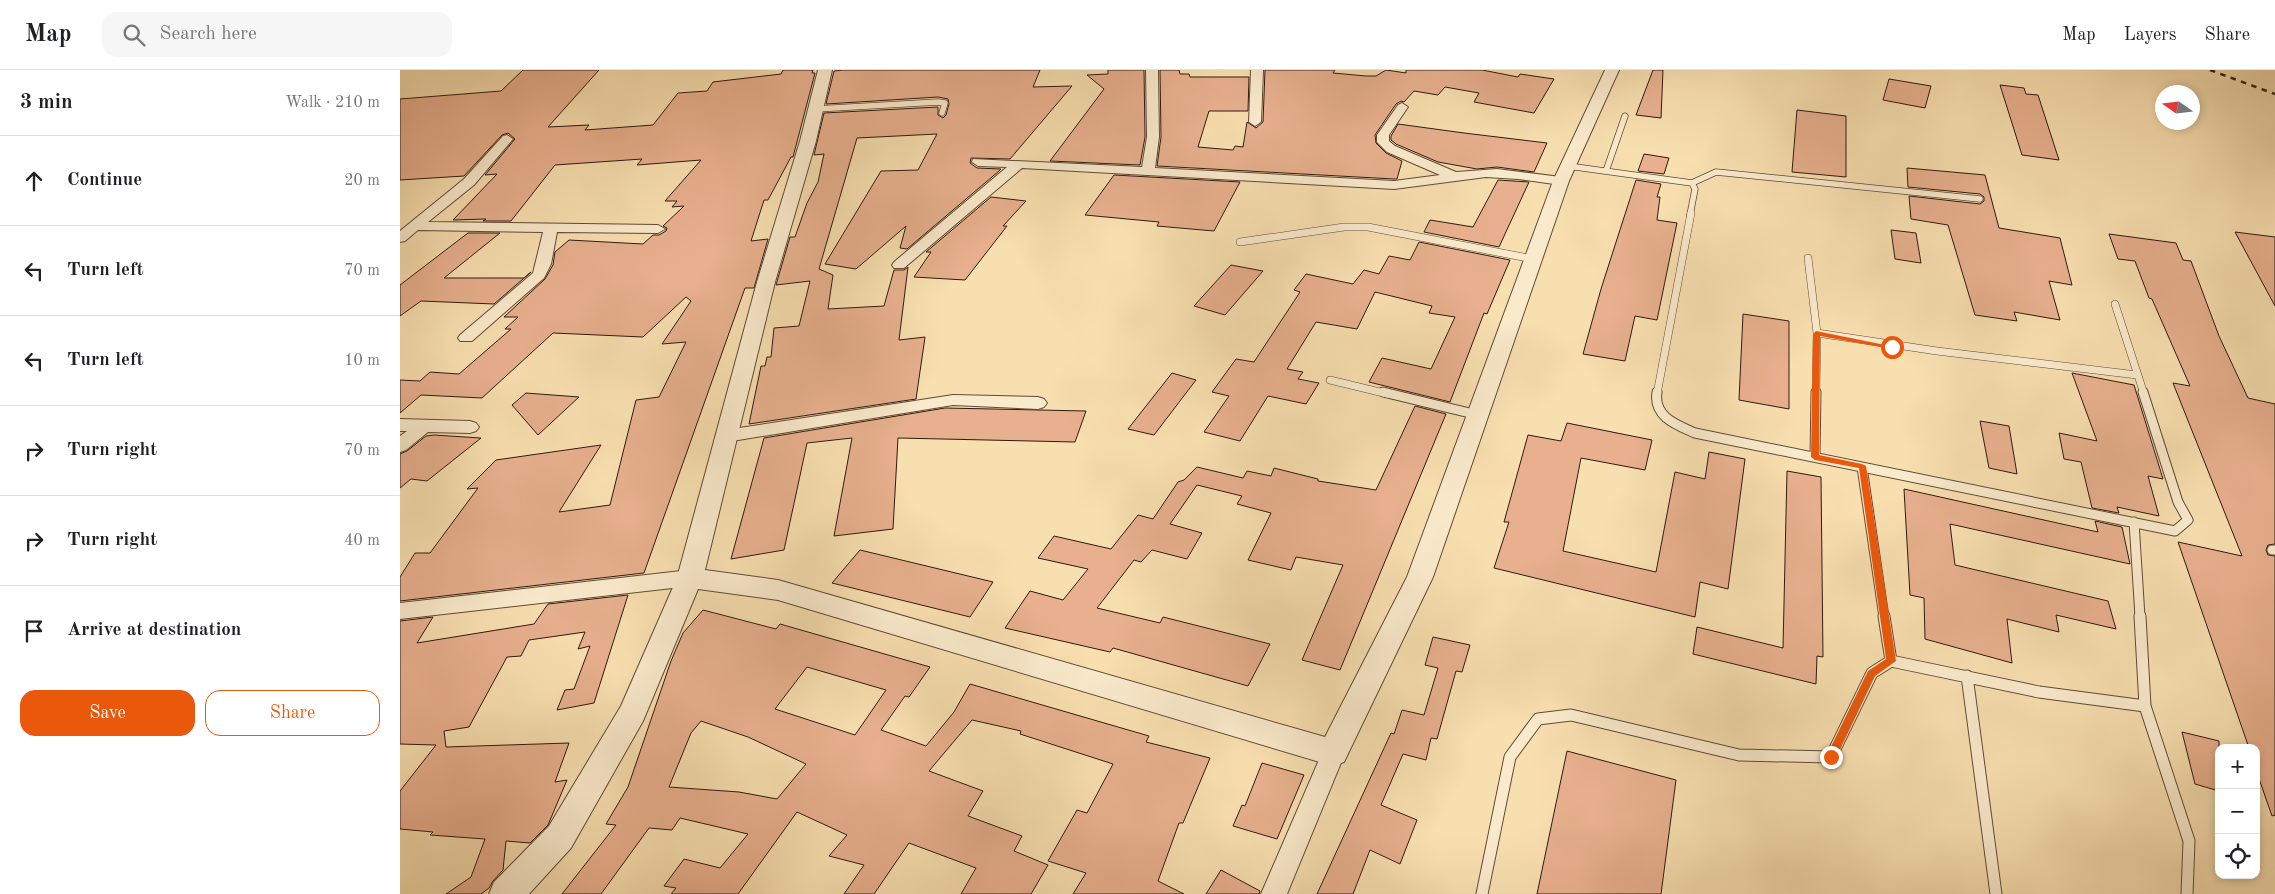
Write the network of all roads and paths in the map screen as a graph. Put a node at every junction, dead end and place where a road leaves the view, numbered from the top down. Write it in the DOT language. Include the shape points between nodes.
graph roads {
  1 [pos="825,70"];
  2 [pos="1152,70"];
  3 [pos="1257,70"];
  4 [pos="1612,70"];
  5 [pos="1402,107"];
  6 [pos="816,108"];
  7 [pos="942,113"];
  8 [pos="1625,116"];
  9 [pos="1255,122"];
  10 [pos="508,139"];
  11 [pos="978,162"];
  12 [pos="1019,164"];
  13 [pos="1606,171"];
  14 [pos="1148,172"];
  15 [pos="1565,173"];
  16 [pos="1456,177"];
  17 [pos="1692,183"];
  18 [pos="1980,199"];
  19 [pos="416,226"];
  20 [pos="552,228"];
  21 [pos="658,229"];
  22 [pos="400,238"];
  23 [pos="1240,242"];
  24 [pos="1808,258"];
  25 [pos="1533,259"];
  26 [pos="899,265"];
  27 [pos="2115,304"];
  28 [pos="1816,334"];
  29 [pos="466,338"];
  30 [pos="2137,375"];
  31 [pos="1330,380"];
  32 [pos="1038,403"];
  33 [pos="1478,415"];
  34 [pos="400,425"];
  35 [pos="424,426"];
  36 [pos="470,427"];
  37 [pos="726,436"];
  38 [pos="400,446"];
  39 [pos="1815,457"];
  40 [pos="1862,466"];
  41 [pos="2134,522"];
  42 [pos="690,578"];
  43 [pos="400,611"];
  44 [pos="1891,661"];
  45 [pos="1967,676"];
  46 [pos="2145,706"];
  47 [pos="1333,752"];
  48 [pos="506,894"];
  49 [pos="1274,894"];
  50 [pos="1482,894"];
  51 [pos="1996,894"];
  52 [pos="2187,894"];
  1 -- 6 [label="street"];
  2 -- 14 [label="street" via="1153,137"];
  3 -- 9 [label="street"];
  4 -- 15 [label="street"];
  5 -- 16 [label="street" via="1383,135 1383,142"];
  6 -- 7 [label="lane" via="938,102 945,103"];
  6 -- 37 [label="street"];
  8 -- 13 [label="lane"];
  10 -- 19 [label="street" via="470,182"];
  11 -- 12 [label="street"];
  12 -- 14 [label="street"];
  12 -- 26 [label="street"];
  13 -- 15 [label="lane"];
  13 -- 17 [label="lane"];
  14 -- 16 [label="street" via="1394,185"];
  15 -- 16 [label="street"];
  15 -- 25 [label="street"];
  17 -- 18 [label="lane" via="1716,172"];
  17 -- 39 [label="lane" via="1695,189 1656,400 1666,420 1695,432"];
  19 -- 20 [label="street"];
  19 -- 22 [label="street"];
  20 -- 21 [label="street"];
  20 -- 29 [label="street" via="546,238 545,267 539,275"];
  23 -- 25 [label="lane" via="1344,227 1368,227"];
  24 -- 28 [label="lane"];
  25 -- 33 [label="street"];
  27 -- 30 [label="lane"];
  28 -- 30 [label="lane" via="1892,347"];
  28 -- 39 [label="lane"];
  30 -- 41 [label="lane" via="2178,502 2188,520 2175,531"];
  31 -- 33 [label="lane"];
  32 -- 37 [label="street" via="953,400"];
  33 -- 47 [label="street" via="1420,577"];
  34 -- 35 [label="street"];
  35 -- 36 [label="street"];
  35 -- 38 [label="street"];
  37 -- 42 [label="street"];
  39 -- 40 [label="lane"];
  40 -- 41 [label="lane"];
  40 -- 44 [label="lane"];
  41 -- 46 [label="lane"];
  42 -- 43 [label="street"];
  42 -- 47 [label="street" via="778,590"];
  42 -- 48 [label="street" via="633,712 560,837"];
  44 -- 45 [label="lane"];
  44 -- 50 [label="lane" via="1872,673 1831,757 1739,755 1571,715 1538,719 1510,757"];
  45 -- 46 [label="lane" via="2039,692"];
  45 -- 51 [label="lane"];
  46 -- 52 [label="lane" via="2189,841"];
  47 -- 49 [label="street"];
}
